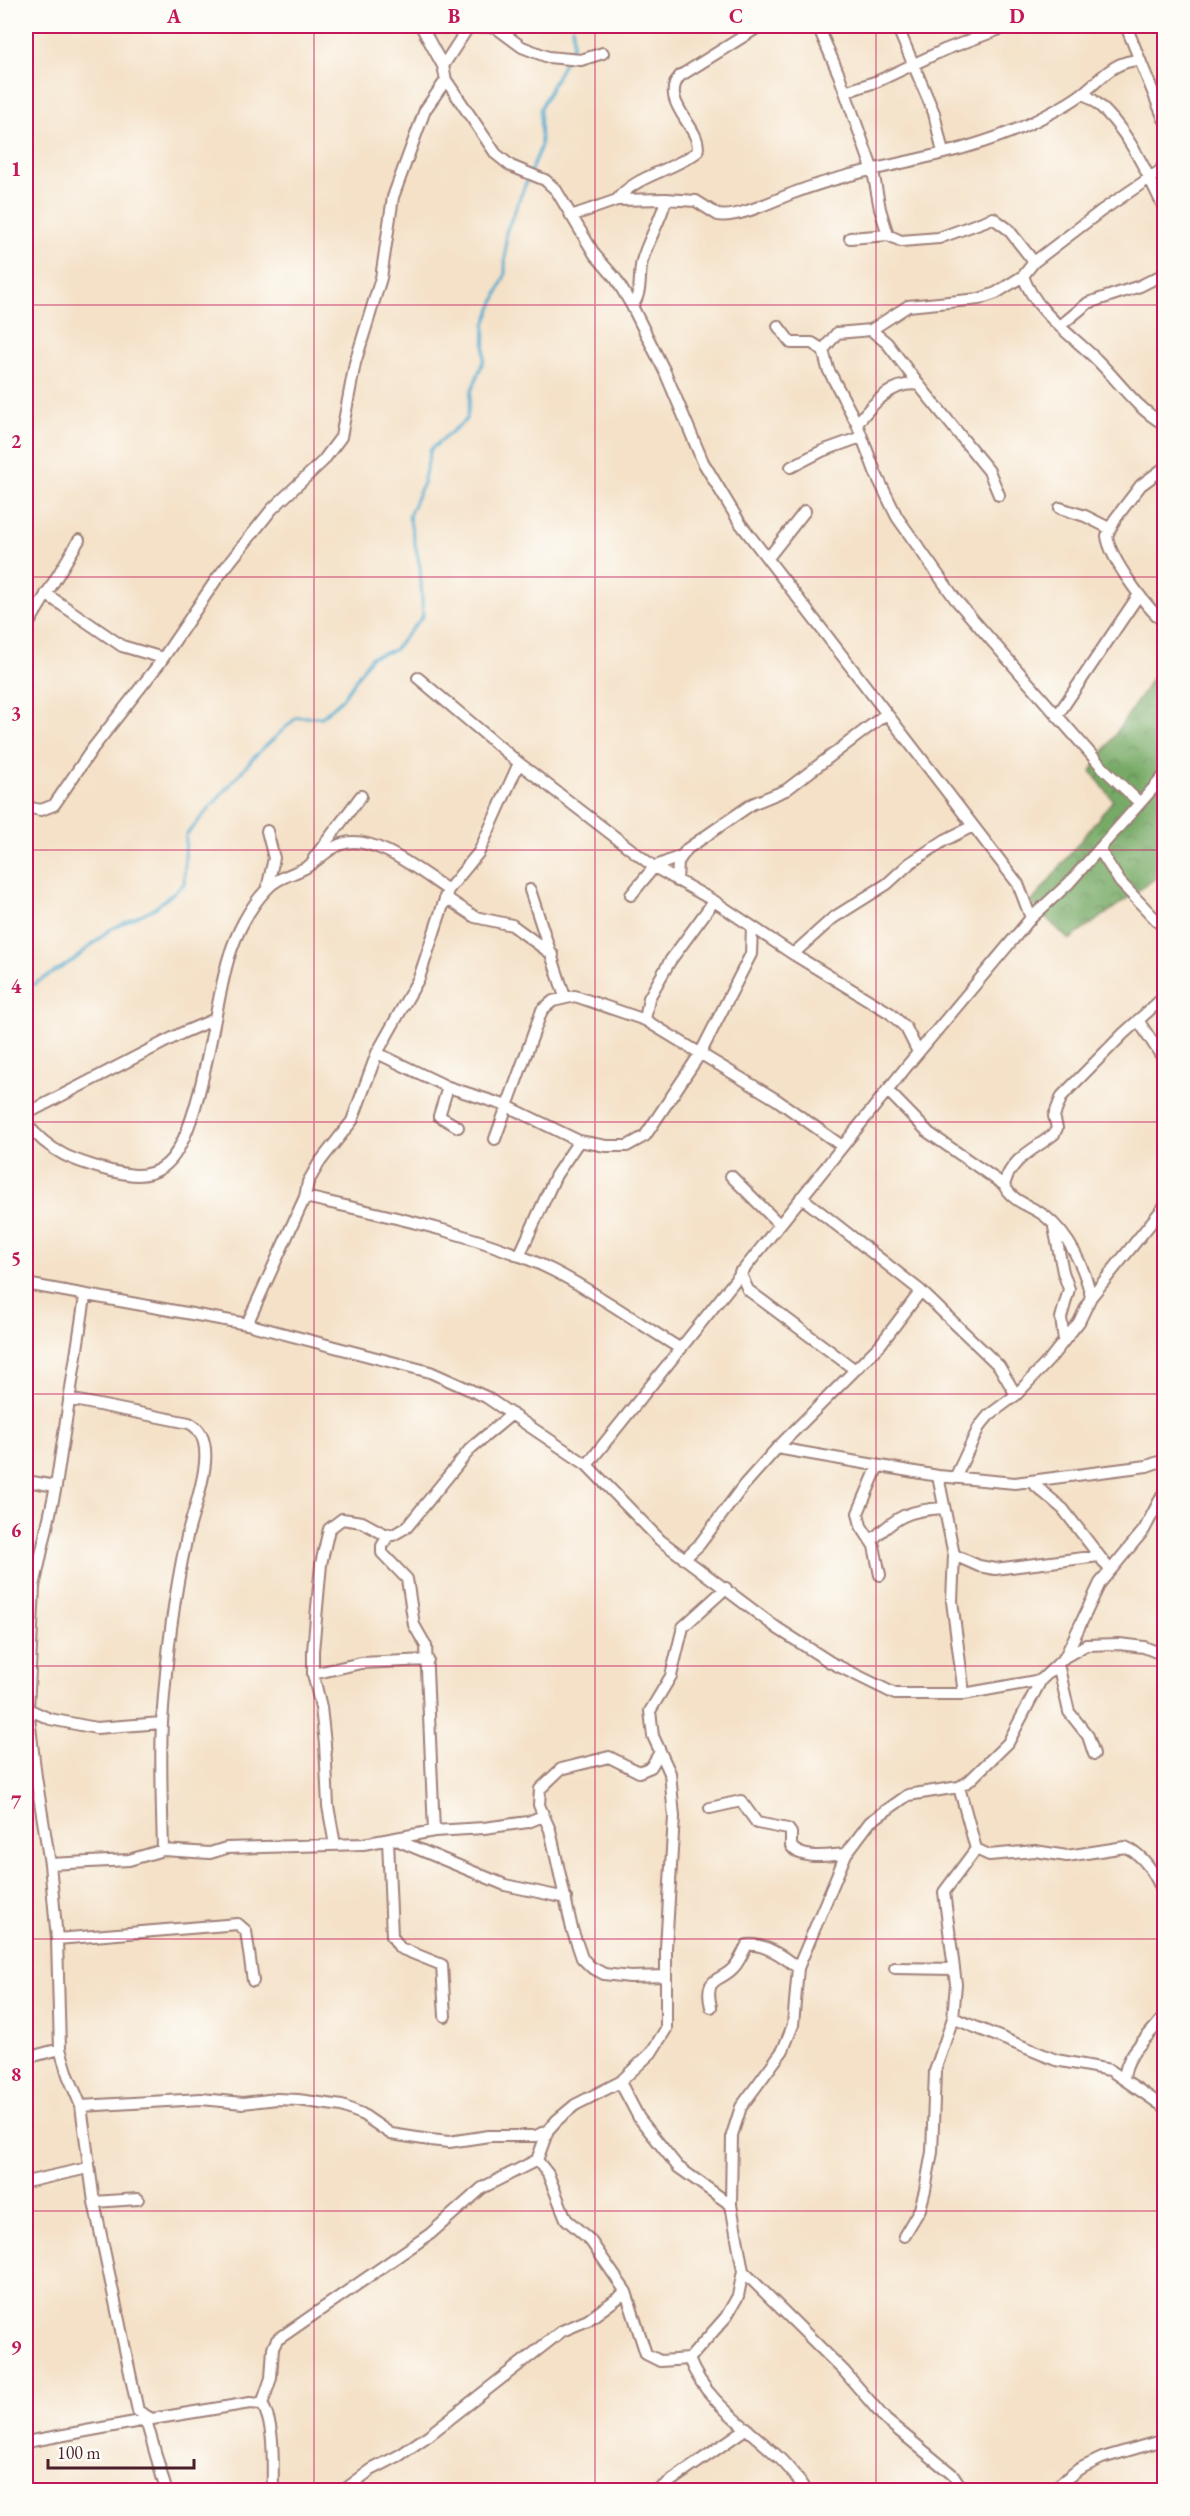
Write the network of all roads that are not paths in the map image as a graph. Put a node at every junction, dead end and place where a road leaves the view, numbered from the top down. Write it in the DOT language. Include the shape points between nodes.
graph roads {
  1 [pos="421,26"];
  2 [pos="760,26"];
  3 [pos="818,26"];
  4 [pos="897,26"];
  5 [pos="1008,26"];
  6 [pos="1126,26"];
  7 [pos="469,27"];
  8 [pos="603,53"];
  9 [pos="1140,60"];
  10 [pos="915,64"];
  11 [pos="443,66"];
  12 [pos="446,80"];
  13 [pos="845,92"];
  14 [pos="1083,93"];
  15 [pos="1164,119"];
  16 [pos="943,153"];
  17 [pos="1164,164"];
  18 [pos="873,171"];
  19 [pos="1149,178"];
  20 [pos="666,199"];
  21 [pos="617,200"];
  22 [pos="1164,208"];
  23 [pos="572,216"];
  24 [pos="888,235"];
  25 [pos="850,238"];
  26 [pos="1034,262"];
  27 [pos="1164,274"];
  28 [pos="1023,276"];
  29 [pos="632,306"];
  30 [pos="778,326"];
  31 [pos="1060,326"];
  32 [pos="871,330"];
  33 [pos="823,350"];
  34 [pos="919,385"];
  35 [pos="857,424"];
  36 [pos="1164,424"];
  37 [pos="861,437"];
  38 [pos="791,467"];
  39 [pos="1164,468"];
  40 [pos="999,495"];
  41 [pos="1060,508"];
  42 [pos="805,511"];
  43 [pos="1109,528"];
  44 [pos="79,540"];
  45 [pos="768,558"];
  46 [pos="46,594"];
  47 [pos="1138,596"];
  48 [pos="1164,622"];
  49 [pos="26,628"];
  50 [pos="163,658"];
  51 [pos="418,678"];
  52 [pos="886,714"];
  53 [pos="1057,716"];
  54 [pos="519,763"];
  55 [pos="1164,776"];
  56 [pos="361,796"];
  57 [pos="26,803"];
  58 [pos="1140,803"];
  59 [pos="973,826"];
  60 [pos="267,831"];
  61 [pos="1099,849"];
  62 [pos="681,856"];
  63 [pos="307,867"];
  64 [pos="654,867"];
  65 [pos="677,881"];
  66 [pos="267,889"];
  67 [pos="530,890"];
  68 [pos="447,893"];
  69 [pos="631,895"];
  70 [pos="714,901"];
  71 [pos="1031,918"];
  72 [pos="752,927"];
  73 [pos="1164,928"];
  74 [pos="793,954"];
  75 [pos="553,955"];
  76 [pos="565,997"];
  77 [pos="1164,997"];
  78 [pos="215,1019"];
  79 [pos="645,1020"];
  80 [pos="1138,1020"];
  81 [pos="918,1052"];
  82 [pos="377,1053"];
  83 [pos="700,1054"];
  84 [pos="1164,1060"];
  85 [pos="448,1087"];
  86 [pos="887,1090"];
  87 [pos="507,1106"];
  88 [pos="26,1114"];
  89 [pos="26,1123"];
  90 [pos="458,1127"];
  91 [pos="495,1139"];
  92 [pos="579,1140"];
  93 [pos="842,1146"];
  94 [pos="731,1176"];
  95 [pos="1004,1185"];
  96 [pos="305,1197"];
  97 [pos="801,1197"];
  98 [pos="1164,1207"];
  99 [pos="779,1224"];
  100 [pos="1054,1225"];
  101 [pos="519,1256"];
  102 [pos="740,1272"];
  103 [pos="26,1284"];
  104 [pos="921,1291"];
  105 [pos="85,1297"];
  106 [pos="1092,1297"];
  107 [pos="247,1324"];
  108 [pos="1064,1340"];
  109 [pos="681,1349"];
  110 [pos="854,1370"];
  111 [pos="1016,1395"];
  112 [pos="69,1398"];
  113 [pos="512,1414"];
  114 [pos="777,1448"];
  115 [pos="1164,1460"];
  116 [pos="588,1465"];
  117 [pos="878,1466"];
  118 [pos="938,1476"];
  119 [pos="955,1478"];
  120 [pos="26,1481"];
  121 [pos="1031,1482"];
  122 [pos="56,1485"];
  123 [pos="1164,1492"];
  124 [pos="944,1508"];
  125 [pos="390,1534"];
  126 [pos="871,1541"];
  127 [pos="954,1555"];
  128 [pos="1099,1556"];
  129 [pos="684,1559"];
  130 [pos="1110,1570"];
  131 [pos="880,1575"];
  132 [pos="726,1588"];
  133 [pos="29,1609"];
  134 [pos="1164,1655"];
  135 [pos="428,1660"];
  136 [pos="1061,1661"];
  137 [pos="313,1674"];
  138 [pos="1041,1680"];
  139 [pos="964,1694"];
  140 [pos="28,1709"];
  141 [pos="162,1723"];
  142 [pos="660,1752"];
  143 [pos="1094,1754"];
  144 [pos="959,1787"];
  145 [pos="710,1808"];
  146 [pos="543,1816"];
  147 [pos="434,1831"];
  148 [pos="391,1839"];
  149 [pos="335,1845"];
  150 [pos="976,1849"];
  151 [pos="163,1850"];
  152 [pos="846,1854"];
  153 [pos="50,1864"];
  154 [pos="1164,1893"];
  155 [pos="566,1898"];
  156 [pos="57,1939"];
  157 [pos="798,1968"];
  158 [pos="895,1968"];
  159 [pos="954,1969"];
  160 [pos="666,1976"];
  161 [pos="253,1981"];
  162 [pos="711,2007"];
  163 [pos="445,2016"];
  164 [pos="1164,2016"];
  165 [pos="954,2018"];
  166 [pos="60,2049"];
  167 [pos="26,2058"];
  168 [pos="1124,2079"];
  169 [pos="620,2082"];
  170 [pos="81,2106"];
  171 [pos="1164,2106"];
  172 [pos="548,2130"];
  173 [pos="537,2160"];
  174 [pos="88,2168"];
  175 [pos="26,2182"];
  176 [pos="138,2199"];
  177 [pos="94,2202"];
  178 [pos="731,2205"];
  179 [pos="904,2236"];
  180 [pos="743,2271"];
  181 [pos="626,2292"];
  182 [pos="689,2359"];
  183 [pos="262,2404"];
  184 [pos="145,2419"];
  185 [pos="747,2428"];
  186 [pos="1164,2440"];
  187 [pos="26,2442"];
  188 [pos="672,2487"];
  189 [pos="166,2490"];
  190 [pos="273,2490"];
  191 [pos="344,2490"];
  192 [pos="658,2490"];
  193 [pos="805,2490"];
  194 [pos="963,2490"];
  195 [pos="1052,2490"];
  1 -- 7 [label="street"];
  1 -- 11 [label="street"];
  2 -- 21 [label="street" via="674,83 672,88 697,141 697,152 634,183"];
  3 -- 13 [label="street"];
  4 -- 10 [label="street"];
  5 -- 10 [label="street"];
  6 -- 9 [label="street"];
  7 -- 8 [label="street" via="495,27 522,47 548,57 581,60"];
  7 -- 11 [label="street"];
  9 -- 14 [label="street" via="1126,61 1103,73"];
  9 -- 15 [label="street"];
  10 -- 13 [label="street"];
  10 -- 16 [label="street" via="934,113"];
  11 -- 12 [label="street"];
  12 -- 23 [label="street" via="496,154 511,166 545,180"];
  12 -- 50 [label="street" via="425,110 393,197 381,278 355,363 340,437 323,461 272,509 218,577"];
  13 -- 18 [label="street"];
  14 -- 16 [label="street" via="1030,124"];
  14 -- 19 [label="street" via="1113,121"];
  16 -- 18 [label="street"];
  17 -- 19 [label="street"];
  18 -- 20 [label="street" via="838,177 722,216 696,201"];
  18 -- 24 [label="street"];
  19 -- 22 [label="street"];
  19 -- 26 [label="street"];
  20 -- 21 [label="street"];
  20 -- 29 [label="street" via="642,261 640,290"];
  21 -- 23 [label="street"];
  23 -- 29 [label="street"];
  24 -- 25 [label="street"];
  24 -- 26 [label="street" via="902,241 939,238 993,219 1008,229"];
  26 -- 28 [label="street"];
  27 -- 31 [label="street" via="1088,303"];
  28 -- 31 [label="street" via="1035,301"];
  28 -- 32 [label="street" via="979,299 901,308"];
  29 -- 45 [label="street" via="703,462 740,523"];
  30 -- 33 [label="street" via="790,343 812,343"];
  31 -- 36 [label="street" via="1100,363 1133,402"];
  32 -- 33 [label="street" via="837,333"];
  32 -- 34 [label="street" via="887,343"];
  33 -- 35 [label="street" via="828,369"];
  34 -- 35 [label="street" via="910,383 886,393"];
  34 -- 40 [label="street" via="989,471"];
  35 -- 37 [label="street"];
  37 -- 38 [label="street"];
  37 -- 53 [label="street" via="885,495 931,567"];
  39 -- 43 [label="street" via="1141,485"];
  41 -- 43 [label="street"];
  42 -- 45 [label="street"];
  43 -- 47 [label="street" via="1107,542"];
  44 -- 46 [label="street"];
  45 -- 52 [label="street"];
  46 -- 49 [label="street"];
  46 -- 50 [label="street" via="122,646"];
  47 -- 48 [label="street"];
  47 -- 53 [label="street"];
  50 -- 57 [label="street" via="54,805 41,810"];
  51 -- 54 [label="street"];
  52 -- 59 [label="street"];
  52 -- 62 [label="street" via="786,790 752,804"];
  53 -- 58 [label="street"];
  54 -- 64 [label="street"];
  54 -- 68 [label="street" via="479,852"];
  55 -- 58 [label="street"];
  56 -- 63 [label="street"];
  58 -- 61 [label="street"];
  59 -- 71 [label="street" via="1018,884"];
  59 -- 74 [label="street" via="910,862 887,884 833,918"];
  60 -- 66 [label="street" via="274,858"];
  61 -- 71 [label="street"];
  61 -- 73 [label="street" via="1120,882"];
  62 -- 64 [label="street"];
  62 -- 65 [label="street"];
  63 -- 66 [label="street"];
  63 -- 68 [label="street" via="338,845 352,841 367,843 392,854"];
  64 -- 65 [label="street"];
  64 -- 69 [label="street"];
  65 -- 70 [label="street"];
  66 -- 78 [label="street" via="232,950"];
  67 -- 75 [label="street"];
  68 -- 75 [label="street" via="475,917 512,924"];
  68 -- 82 [label="street" via="419,978"];
  70 -- 72 [label="street"];
  70 -- 79 [label="street" via="670,961 649,998"];
  71 -- 81 [label="street"];
  72 -- 74 [label="street"];
  72 -- 83 [label="street" via="751,954"];
  74 -- 81 [label="street" via="890,1013 906,1028"];
  75 -- 76 [label="street"];
  76 -- 79 [label="street" via="574,996"];
  76 -- 87 [label="street" via="542,1010"];
  77 -- 80 [label="street"];
  78 -- 88 [label="street"];
  78 -- 89 [label="street" via="194,1108 180,1146 163,1168 140,1176 71,1160"];
  79 -- 83 [label="street"];
  80 -- 84 [label="street"];
  80 -- 95 [label="street" via="1062,1096 1054,1116 1054,1134 1017,1160"];
  81 -- 86 [label="street"];
  82 -- 85 [label="street"];
  82 -- 96 [label="street" via="352,1121 319,1163"];
  83 -- 92 [label="street" via="641,1139 627,1146"];
  83 -- 93 [label="street" via="777,1100"];
  85 -- 87 [label="street"];
  85 -- 90 [label="street" via="439,1116"];
  86 -- 93 [label="street"];
  86 -- 95 [label="street" via="929,1133"];
  87 -- 91 [label="street"];
  87 -- 92 [label="street"];
  92 -- 101 [label="street" via="556,1175"];
  93 -- 97 [label="street"];
  94 -- 99 [label="street"];
  95 -- 100 [label="street" via="1014,1198"];
  96 -- 101 [label="street" via="412,1221"];
  96 -- 107 [label="street"];
  97 -- 99 [label="street"];
  97 -- 104 [label="street"];
  98 -- 106 [label="street"];
  99 -- 102 [label="street"];
  100 -- 106 [label="street" via="1085,1273"];
  100 -- 108 [label="street" via="1069,1289 1061,1318"];
  101 -- 109 [label="street" via="552,1270"];
  102 -- 109 [label="street"];
  102 -- 110 [label="street" via="753,1295"];
  103 -- 105 [label="street"];
  104 -- 110 [label="street"];
  104 -- 111 [label="street" via="999,1366"];
  105 -- 107 [label="street"];
  105 -- 112 [label="street"];
  106 -- 108 [label="street"];
  107 -- 113 [label="street" via="430,1372 486,1396"];
  108 -- 111 [label="street"];
  109 -- 116 [label="street"];
  110 -- 114 [label="street"];
  111 -- 119 [label="street" via="980,1427"];
  112 -- 122 [label="street"];
  112 -- 141 [label="street" via="189,1423 200,1430 206,1449 174,1614"];
  113 -- 116 [label="street"];
  113 -- 125 [label="street" via="471,1448 407,1527"];
  114 -- 117 [label="street"];
  114 -- 129 [label="street"];
  115 -- 121 [label="street" via="1147,1466 1074,1473"];
  116 -- 129 [label="street" via="644,1525"];
  117 -- 118 [label="street"];
  117 -- 126 [label="street" via="858,1513"];
  118 -- 119 [label="street"];
  118 -- 124 [label="street"];
  119 -- 121 [label="street"];
  120 -- 122 [label="street"];
  121 -- 128 [label="street" via="1063,1509"];
  122 -- 133 [label="street"];
  123 -- 130 [label="street" via="1144,1530"];
  124 -- 126 [label="street" via="901,1516"];
  124 -- 127 [label="street"];
  125 -- 135 [label="street" via="382,1553 407,1580 414,1625 426,1646"];
  125 -- 137 [label="street" via="362,1522 342,1519 329,1530 321,1564"];
  126 -- 131 [label="street"];
  127 -- 128 [label="street" via="994,1569"];
  127 -- 139 [label="street" via="952,1601"];
  128 -- 130 [label="street"];
  129 -- 132 [label="street"];
  130 -- 136 [label="street"];
  132 -- 139 [label="street" via="777,1628 830,1662 895,1694"];
  132 -- 142 [label="street" via="689,1619 679,1635 671,1676 650,1711 650,1724"];
  133 -- 140 [label="street"];
  134 -- 136 [label="street" via="1144,1647 1103,1643 1086,1645"];
  135 -- 137 [label="street" via="361,1663"];
  135 -- 147 [label="street"];
  136 -- 138 [label="street"];
  136 -- 143 [label="street" via="1069,1712 1088,1736"];
  137 -- 149 [label="street" via="321,1707 328,1806"];
  138 -- 139 [label="street"];
  138 -- 144 [label="street" via="1008,1743"];
  140 -- 141 [label="street" via="50,1719 96,1728"];
  140 -- 153 [label="street"];
  141 -- 151 [label="street"];
  142 -- 146 [label="street" via="651,1767 639,1772 609,1757 561,1769 540,1789"];
  142 -- 160 [label="street" via="670,1773 674,1817"];
  144 -- 150 [label="street"];
  144 -- 152 [label="street" via="908,1795 870,1822"];
  145 -- 152 [label="street" via="741,1802 757,1823 788,1829 795,1852"];
  146 -- 147 [label="street" via="501,1826"];
  146 -- 155 [label="street"];
  147 -- 148 [label="street"];
  148 -- 149 [label="street"];
  148 -- 155 [label="street" via="505,1885"];
  148 -- 163 [label="street" via="392,1936 400,1948 442,1965"];
  149 -- 151 [label="street" via="226,1848 210,1853"];
  150 -- 154 [label="street" via="990,1856 1035,1851 1067,1856 1125,1847 1154,1872"];
  150 -- 159 [label="street" via="944,1892"];
  151 -- 153 [label="street" via="129,1860"];
  152 -- 157 [label="street"];
  153 -- 156 [label="street"];
  155 -- 160 [label="street" via="582,1958 591,1967 604,1974"];
  156 -- 161 [label="street" via="238,1924 246,1931"];
  156 -- 166 [label="street"];
  157 -- 162 [label="street" via="767,1949 747,1945 735,1966 711,1985"];
  157 -- 178 [label="street" via="793,2025 735,2123 729,2152"];
  158 -- 159 [label="street"];
  159 -- 165 [label="street"];
  160 -- 169 [label="street" via="666,2029 651,2053"];
  164 -- 168 [label="street" via="1126,2062"];
  165 -- 168 [label="street" via="1056,2060 1094,2065"];
  165 -- 179 [label="street" via="935,2071 932,2152 925,2190 920,2209"];
  166 -- 167 [label="street"];
  166 -- 170 [label="street"];
  168 -- 171 [label="street"];
  169 -- 172 [label="street" via="566,2112"];
  169 -- 178 [label="street" via="639,2118 678,2167"];
  170 -- 172 [label="street" via="201,2099 243,2103 298,2100 342,2106 391,2134 430,2140 528,2136"];
  170 -- 174 [label="street"];
  172 -- 173 [label="street"];
  173 -- 181 [label="street" via="550,2178 566,2219 590,2240"];
  173 -- 183 [label="street" via="482,2188 430,2234 277,2340"];
  174 -- 175 [label="street"];
  174 -- 177 [label="street"];
  176 -- 177 [label="street"];
  177 -- 184 [label="street" via="136,2404"];
  178 -- 180 [label="street"];
  180 -- 182 [label="street" via="726,2318"];
  180 -- 194 [label="street" via="844,2371 886,2420 954,2475"];
  181 -- 182 [label="street" via="646,2354 660,2361"];
  181 -- 191 [label="street" via="588,2320 562,2331 429,2435"];
  182 -- 185 [label="street" via="710,2394"];
  183 -- 184 [label="street"];
  183 -- 190 [label="street" via="271,2444"];
  184 -- 187 [label="street"];
  184 -- 189 [label="street"];
  185 -- 188 [label="street"];
  185 -- 193 [label="street" via="793,2472"];
  186 -- 195 [label="street" via="1102,2458 1079,2469"];
  188 -- 192 [label="street"];
}
